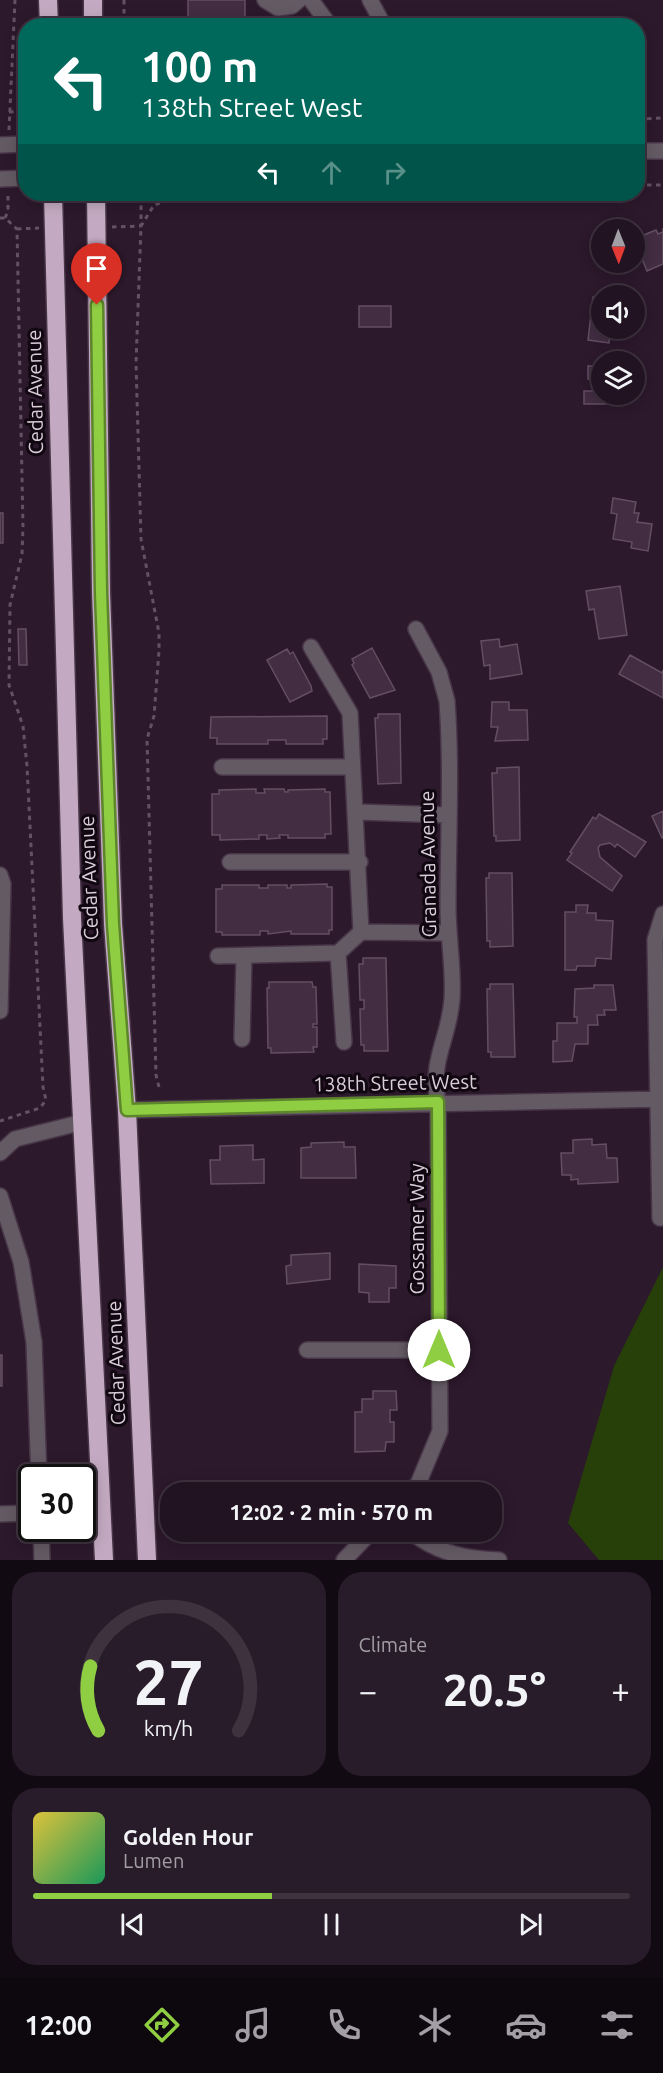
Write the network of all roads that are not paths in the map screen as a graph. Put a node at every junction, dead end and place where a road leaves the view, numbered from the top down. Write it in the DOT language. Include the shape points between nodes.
graph roads {
  1 [pos="48,0"];
  2 [pos="93,0"];
  3 [pos="265,0"];
  4 [pos="299,0"];
  5 [pos="312,0"];
  6 [pos="369,0"];
  7 [pos="49,18"];
  8 [pos="93,18"];
  9 [pos="324,18"];
  10 [pos="379,18"];
  11 [pos="18,144"];
  12 [pos="0,145"];
  13 [pos="663,151"];
  14 [pos="645,152"];
  15 [pos="18,178"];
  16 [pos="0,179"];
  17 [pos="53,201"];
  18 [pos="96,201"];
  19 [pos="416,630"];
  20 [pos="310,647"];
  21 [pos="222,767"];
  22 [pos="352,767"];
  23 [pos="357,813"];
  24 [pos="448,815"];
  25 [pos="230,862"];
  26 [pos="360,862"];
  27 [pos="0,875"];
  28 [pos="663,914"];
  29 [pos="362,932"];
  30 [pos="448,933"];
  31 [pos="338,953"];
  32 [pos="218,956"];
  33 [pos="244,956"];
  34 [pos="0,1011"];
  35 [pos="242,1039"];
  36 [pos="344,1042"];
  37 [pos="660,1099"];
  38 [pos="438,1102"];
  39 [pos="127,1110"];
  40 [pos="83,1122"];
  41 [pos="5,1145"];
  42 [pos="0,1196"];
  43 [pos="660,1218"];
  44 [pos="307,1350"];
  45 [pos="439,1350"];
  46 [pos="38,1464"];
  47 [pos="419,1482"];
  48 [pos="18,1513"];
  49 [pos="0,1514"];
  50 [pos="41,1542"];
  51 [pos="361,1542"];
  52 [pos="424,1542"];
  53 [pos="42,1560"];
  54 [pos="104,1560"];
  55 [pos="147,1560"];
  56 [pos="344,1560"];
  57 [pos="499,1560"];
  1 -- 7 [label="highway"];
  2 -- 8 [label="highway"];
  3 -- 4 [label="street" via="279,8"];
  5 -- 9 [label="street"];
  6 -- 10 [label="street"];
  11 -- 12 [label="street"];
  13 -- 14 [label="street"];
  15 -- 16 [label="street"];
  17 -- 40 [label="highway, Cedar Avenue" via="62,594"];
  18 -- 39 [label="highway, Cedar Avenue" via="101,592 113,924"];
  19 -- 24 [label="street, Granada Avenue" via="439,672 447,701"];
  20 -- 22 [label="street" via="350,713"];
  21 -- 22 [label="street"];
  22 -- 23 [label="street"];
  23 -- 24 [label="street"];
  23 -- 26 [label="street"];
  24 -- 30 [label="street, Granada Avenue"];
  25 -- 26 [label="street"];
  26 -- 29 [label="street"];
  27 -- 34 [label="street"];
  28 -- 37 [label="street" via="655,940"];
  29 -- 30 [label="street"];
  29 -- 31 [label="street"];
  30 -- 38 [label="street, Granada Avenue" via="452,1001 436,1063"];
  31 -- 33 [label="street"];
  31 -- 36 [label="street"];
  32 -- 33 [label="street"];
  33 -- 35 [label="street"];
  37 -- 38 [label="street, 138th Street West"];
  37 -- 43 [label="street"];
  38 -- 39 [label="street, 138th Street West"];
  38 -- 45 [label="street, Gossamer Way"];
  39 -- 55 [label="highway, Cedar Avenue"];
  40 -- 41 [label="street"];
  40 -- 54 [label="highway, Cedar Avenue"];
  42 -- 46 [label="street" via="21,1262 34,1342"];
  44 -- 45 [label="street"];
  45 -- 47 [label="street, Gossamer Way" via="440,1431"];
  48 -- 49 [label="street"];
  50 -- 53 [label="street"];
  51 -- 56 [label="street"];
  52 -- 57 [label="street" via="469,1559"];
}
